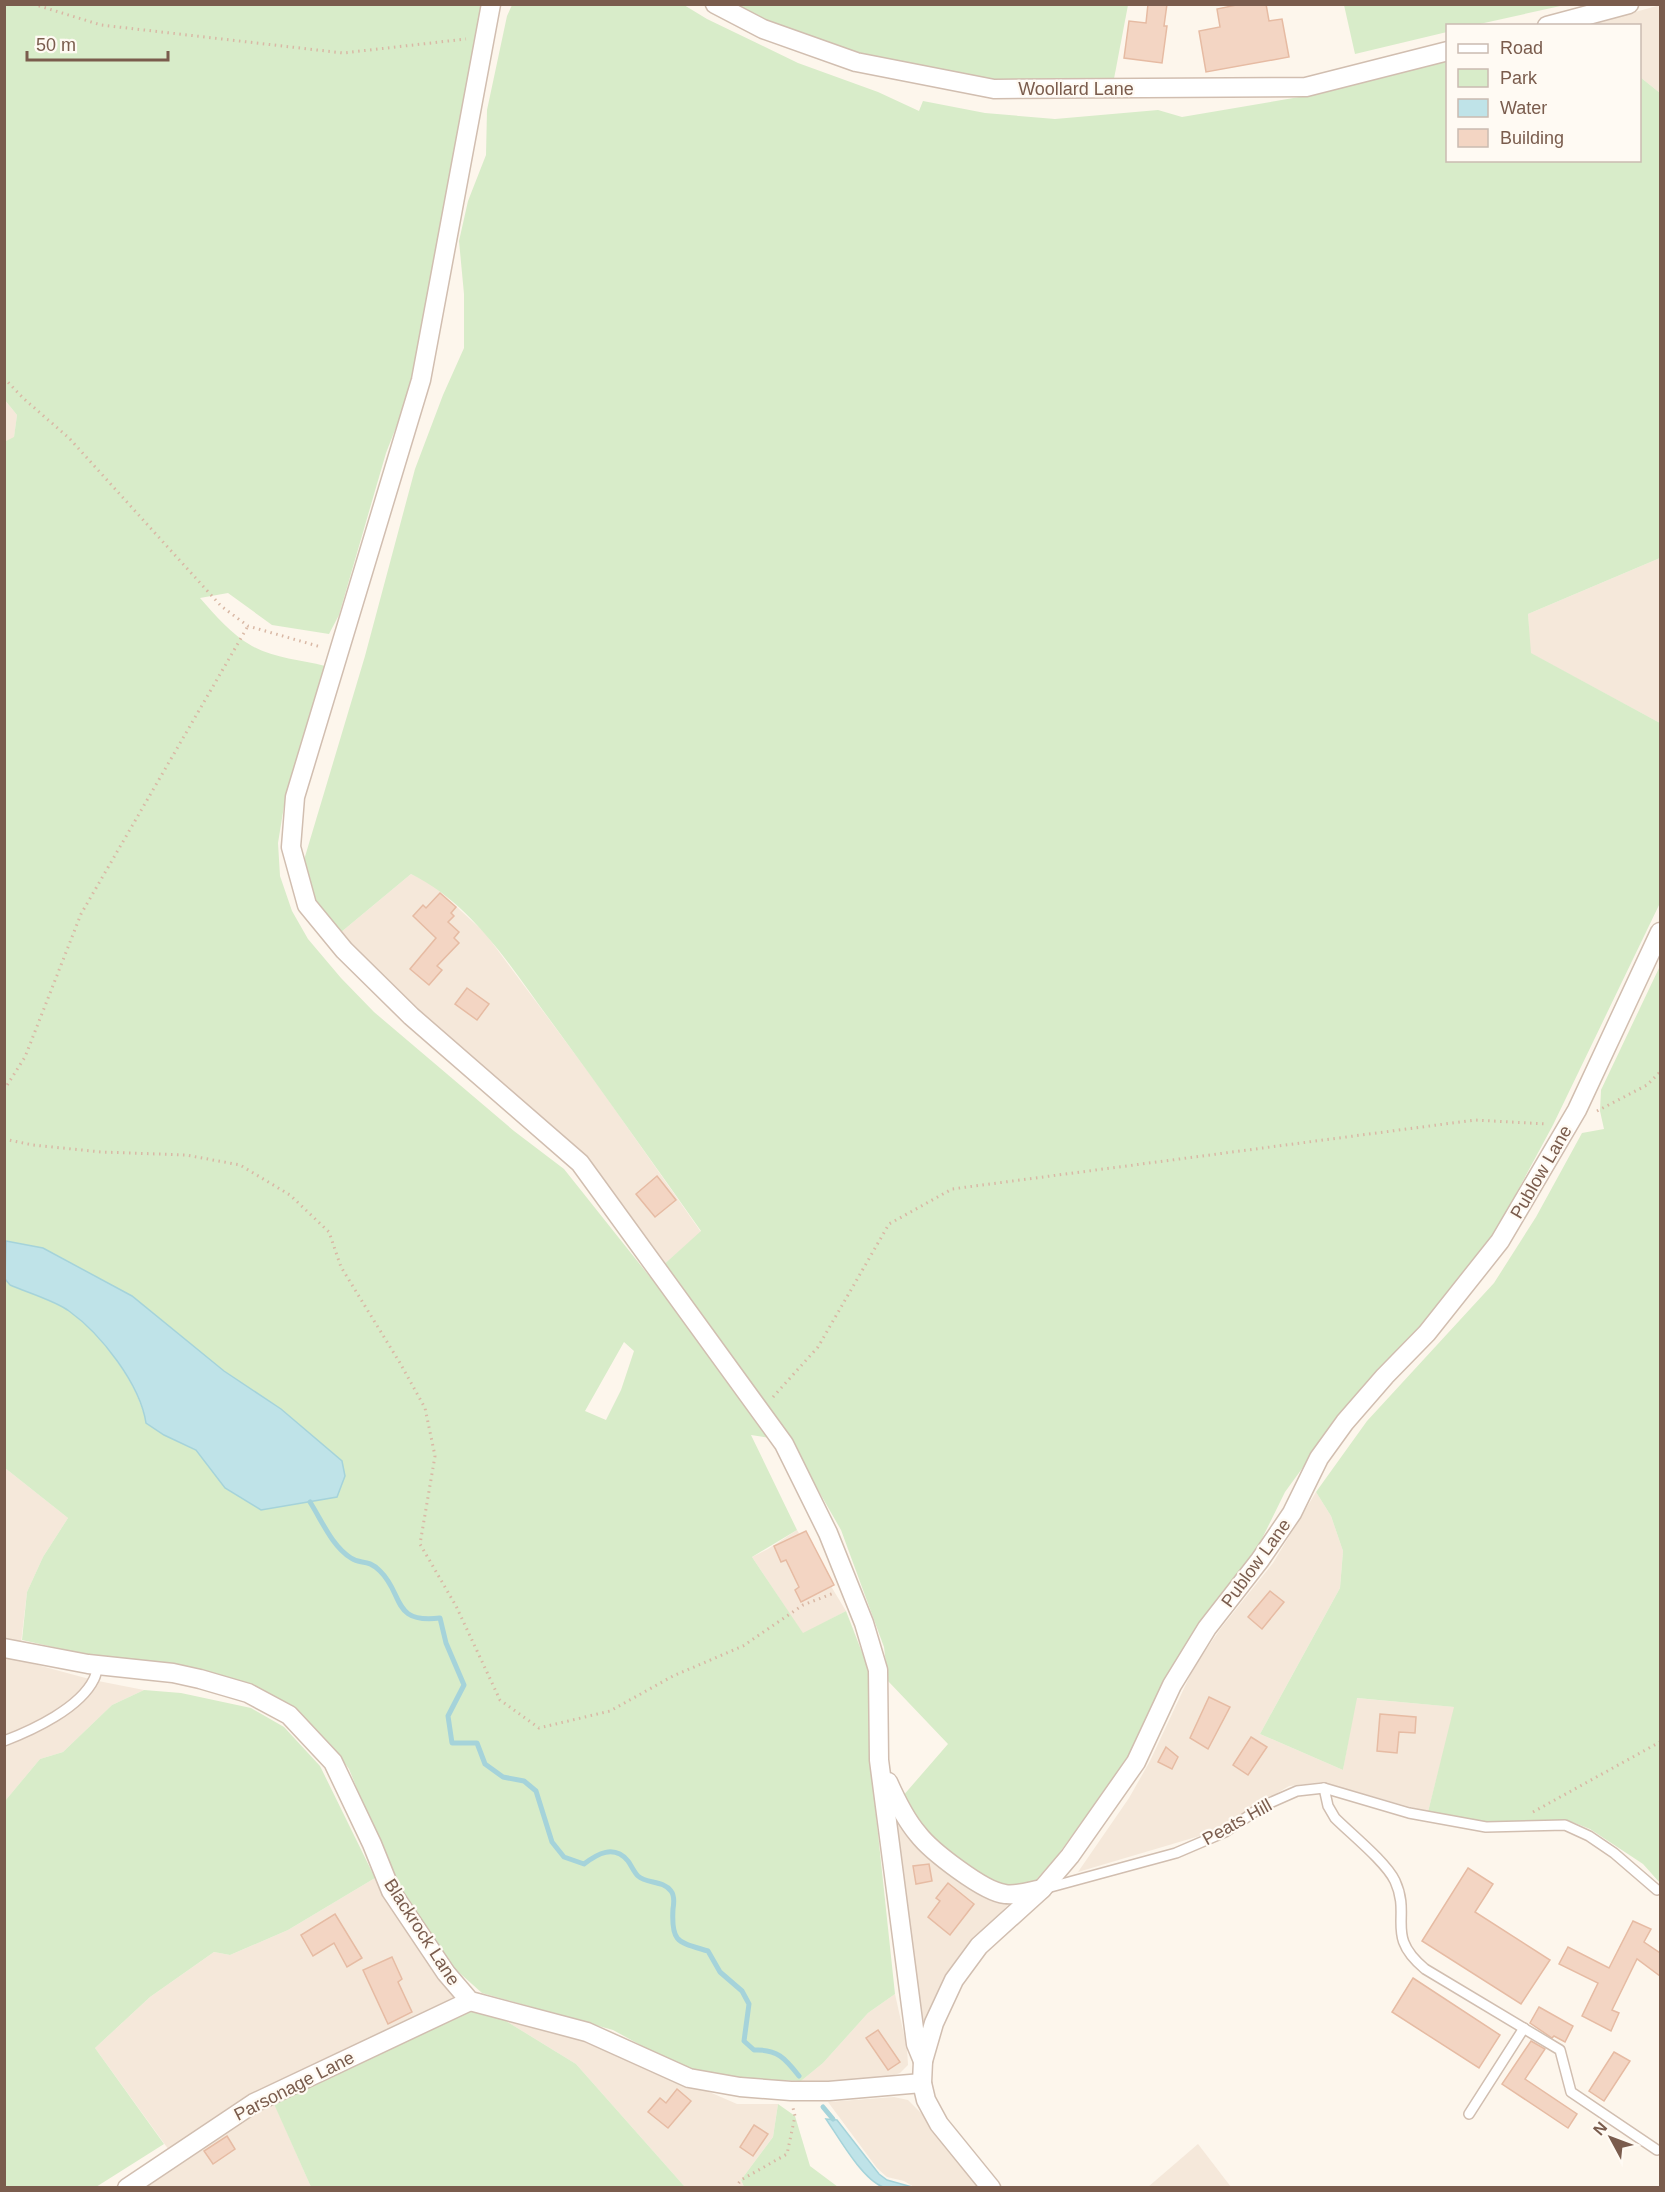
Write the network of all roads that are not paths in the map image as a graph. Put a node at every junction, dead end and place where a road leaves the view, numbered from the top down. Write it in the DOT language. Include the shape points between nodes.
graph roads {
  1 [pos="491,4"];
  2 [pos="497,4"];
  3 [pos="715,4"];
  4 [pos="1629,4"];
  5 [pos="1554,24"];
  6 [pos="485,35"];
  7 [pos="1446,52"];
  8 [pos="1660,932"];
  9 [pos="4,1648"];
  10 [pos="98,1665"];
  11 [pos="4,1741"];
  12 [pos="879,1760"];
  13 [pos="1324,1788"];
  14 [pos="1042,1889"];
  15 [pos="1657,1890"];
  16 [pos="470,2001"];
  17 [pos="1524,2028"];
  18 [pos="923,2061"];
  19 [pos="922,2083"];
  20 [pos="1469,2114"];
  21 [pos="1657,2150"];
  22 [pos="127,2187"];
  23 [pos="991,2187"];
  1 -- 6 [label="street"];
  2 -- 6 [label="street"];
  3 -- 7 [label="street, Woollard Lane" via="764,29 856,62 994,89 1306,87"];
  4 -- 5 [label="street"];
  6 -- 12 [label="street" via="421,380 295,797 291,847 307,905 344,950 411,1016 580,1163 784,1444 828,1533 864,1623 878,1670"];
  8 -- 14 [label="street, Publow Lane" via="1577,1110 1500,1241 1427,1333 1345,1422 1319,1458 1292,1513 1208,1628 1172,1685 1136,1762"];
  9 -- 10 [label="street, Blackrock Lane"];
  10 -- 11 [label="lane" via="93,1680 67,1708"];
  10 -- 16 [label="street, Blackrock Lane" via="200,1679 248,1693 289,1715 333,1762 391,1891 446,1973"];
  12 -- 14 [label="street" via="896,1801 918,1835 947,1862 1005,1894"];
  12 -- 18 [label="street" via="916,2044"];
  13 -- 14 [label="lane, Peats Hill" via="1297,1791 1263,1806 1225,1832 1176,1853"];
  13 -- 15 [label="lane, Peats Hill" via="1409,1813 1486,1827 1565,1825 1614,1853"];
  13 -- 17 [label="lane" via="1335,1818 1394,1879 1400,1893 1402,1942 1412,1958"];
  14 -- 18 [label="street, Publow Lane" via="979,1946 954,1980 934,2023"];
  16 -- 19 [label="street, Blackrock Lane" via="587,2032 689,2078 710,2082 791,2091"];
  16 -- 22 [label="street, Parsonage Lane" via="254,2103"];
  17 -- 20 [label="lane"];
  17 -- 21 [label="lane" via="1560,2050 1571,2092"];
  18 -- 19 [label="street, Publow Lane"];
  19 -- 23 [label="street, Publow Lane" via="939,2124"];
}
